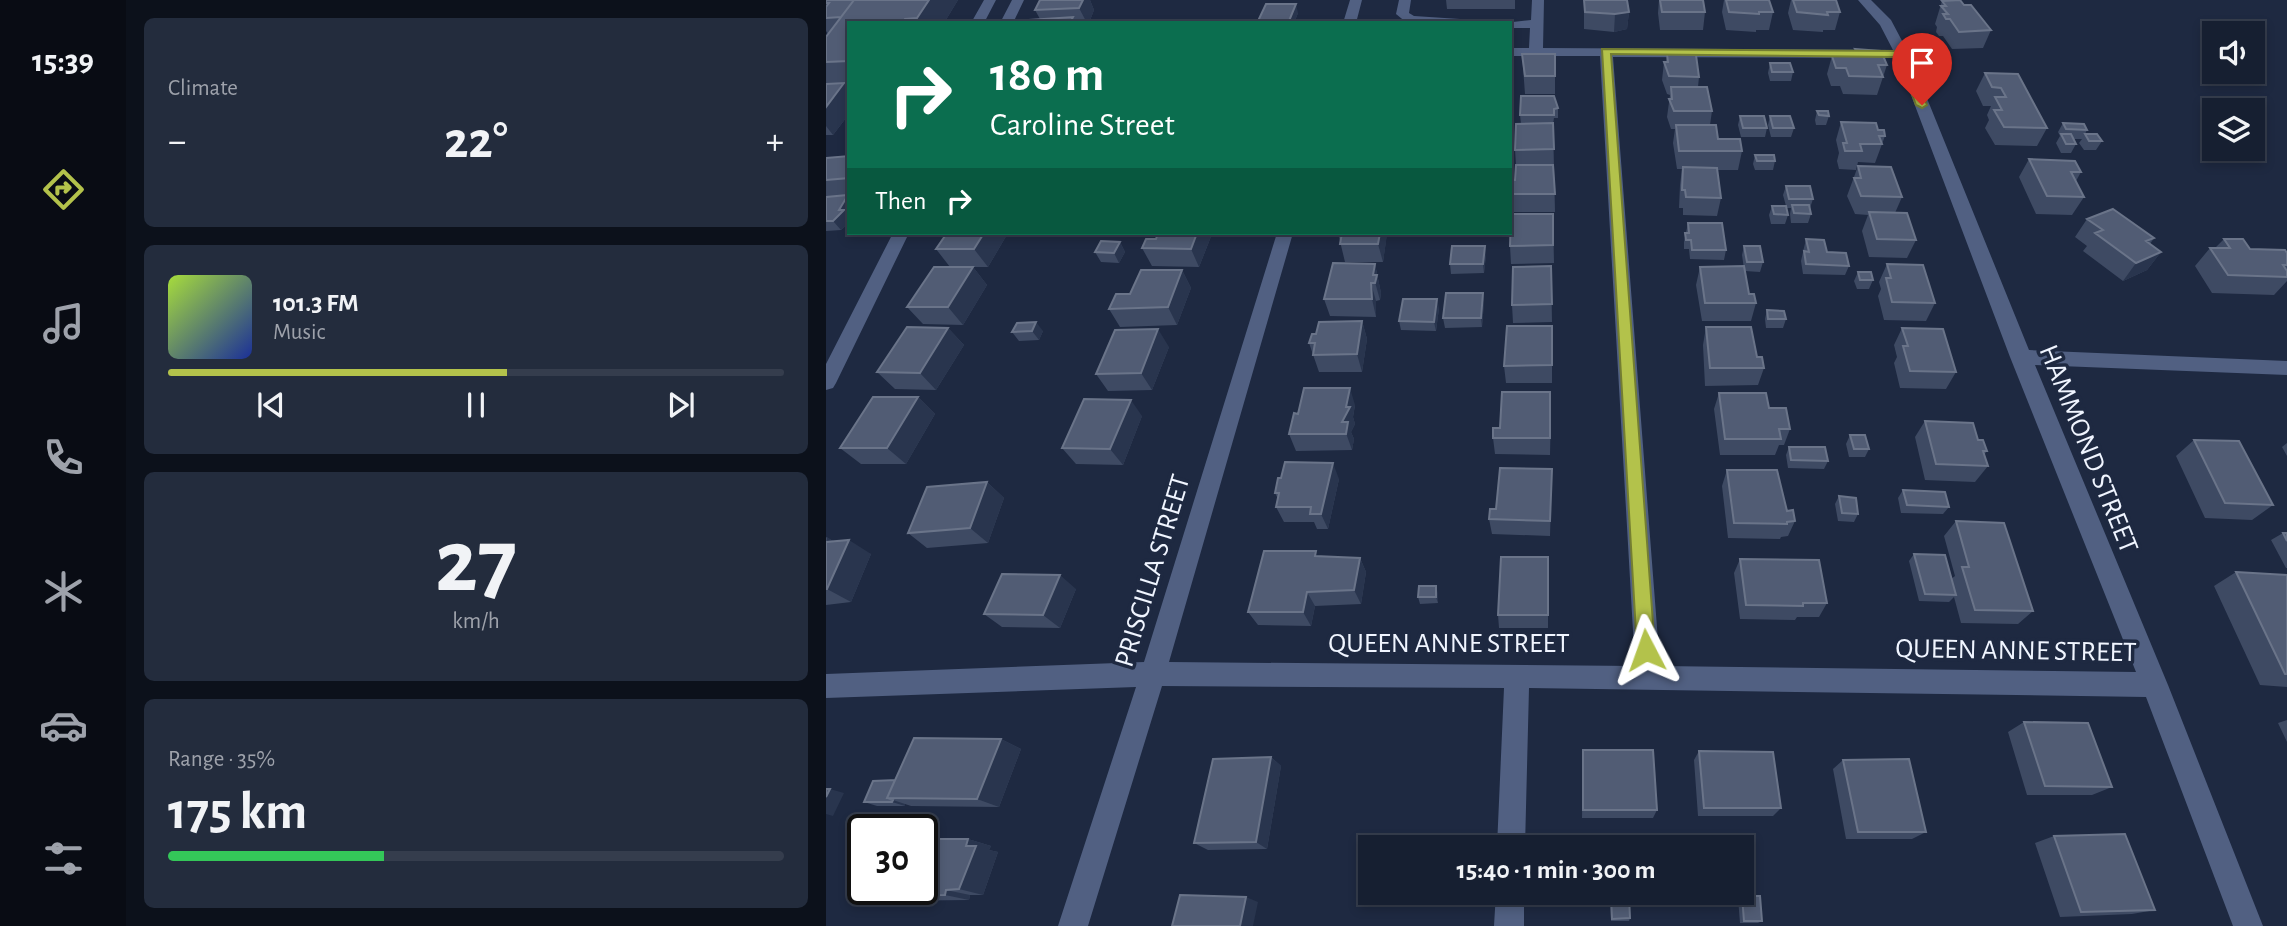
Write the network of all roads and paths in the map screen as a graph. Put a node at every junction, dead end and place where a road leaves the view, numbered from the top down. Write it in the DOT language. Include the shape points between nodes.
graph roads {
  1 [pos="990,0"];
  2 [pos="1018,0"];
  3 [pos="1356,0"];
  4 [pos="1405,0"];
  5 [pos="1538,0"];
  6 [pos="1864,0"];
  7 [pos="978,21"];
  8 [pos="1007,21"];
  9 [pos="1350,21"];
  10 [pos="1427,21"];
  11 [pos="1512,23"];
  12 [pos="1537,24"];
  13 [pos="1606,51"];
  14 [pos="1512,52"];
  15 [pos="1536,52"];
  16 [pos="1902,54"];
  17 [pos="900,235"];
  18 [pos="1284,235"];
  19 [pos="2020,357"];
  20 [pos="2287,368"];
  21 [pos="826,383"];
  22 [pos="1153,674"];
  23 [pos="1517,676"];
  24 [pos="1648,677"];
  25 [pos="2155,685"];
  26 [pos="826,686"];
  27 [pos="1511,835"];
  28 [pos="1510,905"];
  29 [pos="1073,926"];
  30 [pos="1509,926"];
  31 [pos="2248,926"];
  1 -- 7 [label="street"];
  2 -- 8 [label="street"];
  3 -- 9 [label="street"];
  4 -- 10 [label="street" via="1402,14"];
  5 -- 12 [label="street"];
  6 -- 16 [label="street, HAMMOND STREET" via="1886,23"];
  11 -- 12 [label="street"];
  12 -- 15 [label="street"];
  13 -- 15 [label="street"];
  13 -- 16 [label="street"];
  13 -- 24 [label="street"];
  14 -- 15 [label="street"];
  16 -- 19 [label="street, HAMMOND STREET"];
  17 -- 21 [label="street"];
  18 -- 22 [label="street, PRISCILLA STREET"];
  19 -- 20 [label="street"];
  19 -- 25 [label="street, HAMMOND STREET"];
  22 -- 23 [label="street, QUEEN ANNE STREET"];
  22 -- 26 [label="street, QUEEN ANNE STREET"];
  22 -- 29 [label="street, PRISCILLA STREET"];
  23 -- 24 [label="street, QUEEN ANNE STREET"];
  23 -- 27 [label="street"];
  24 -- 25 [label="street, QUEEN ANNE STREET"];
  25 -- 31 [label="street, HAMMOND STREET"];
  28 -- 30 [label="street"];
}
